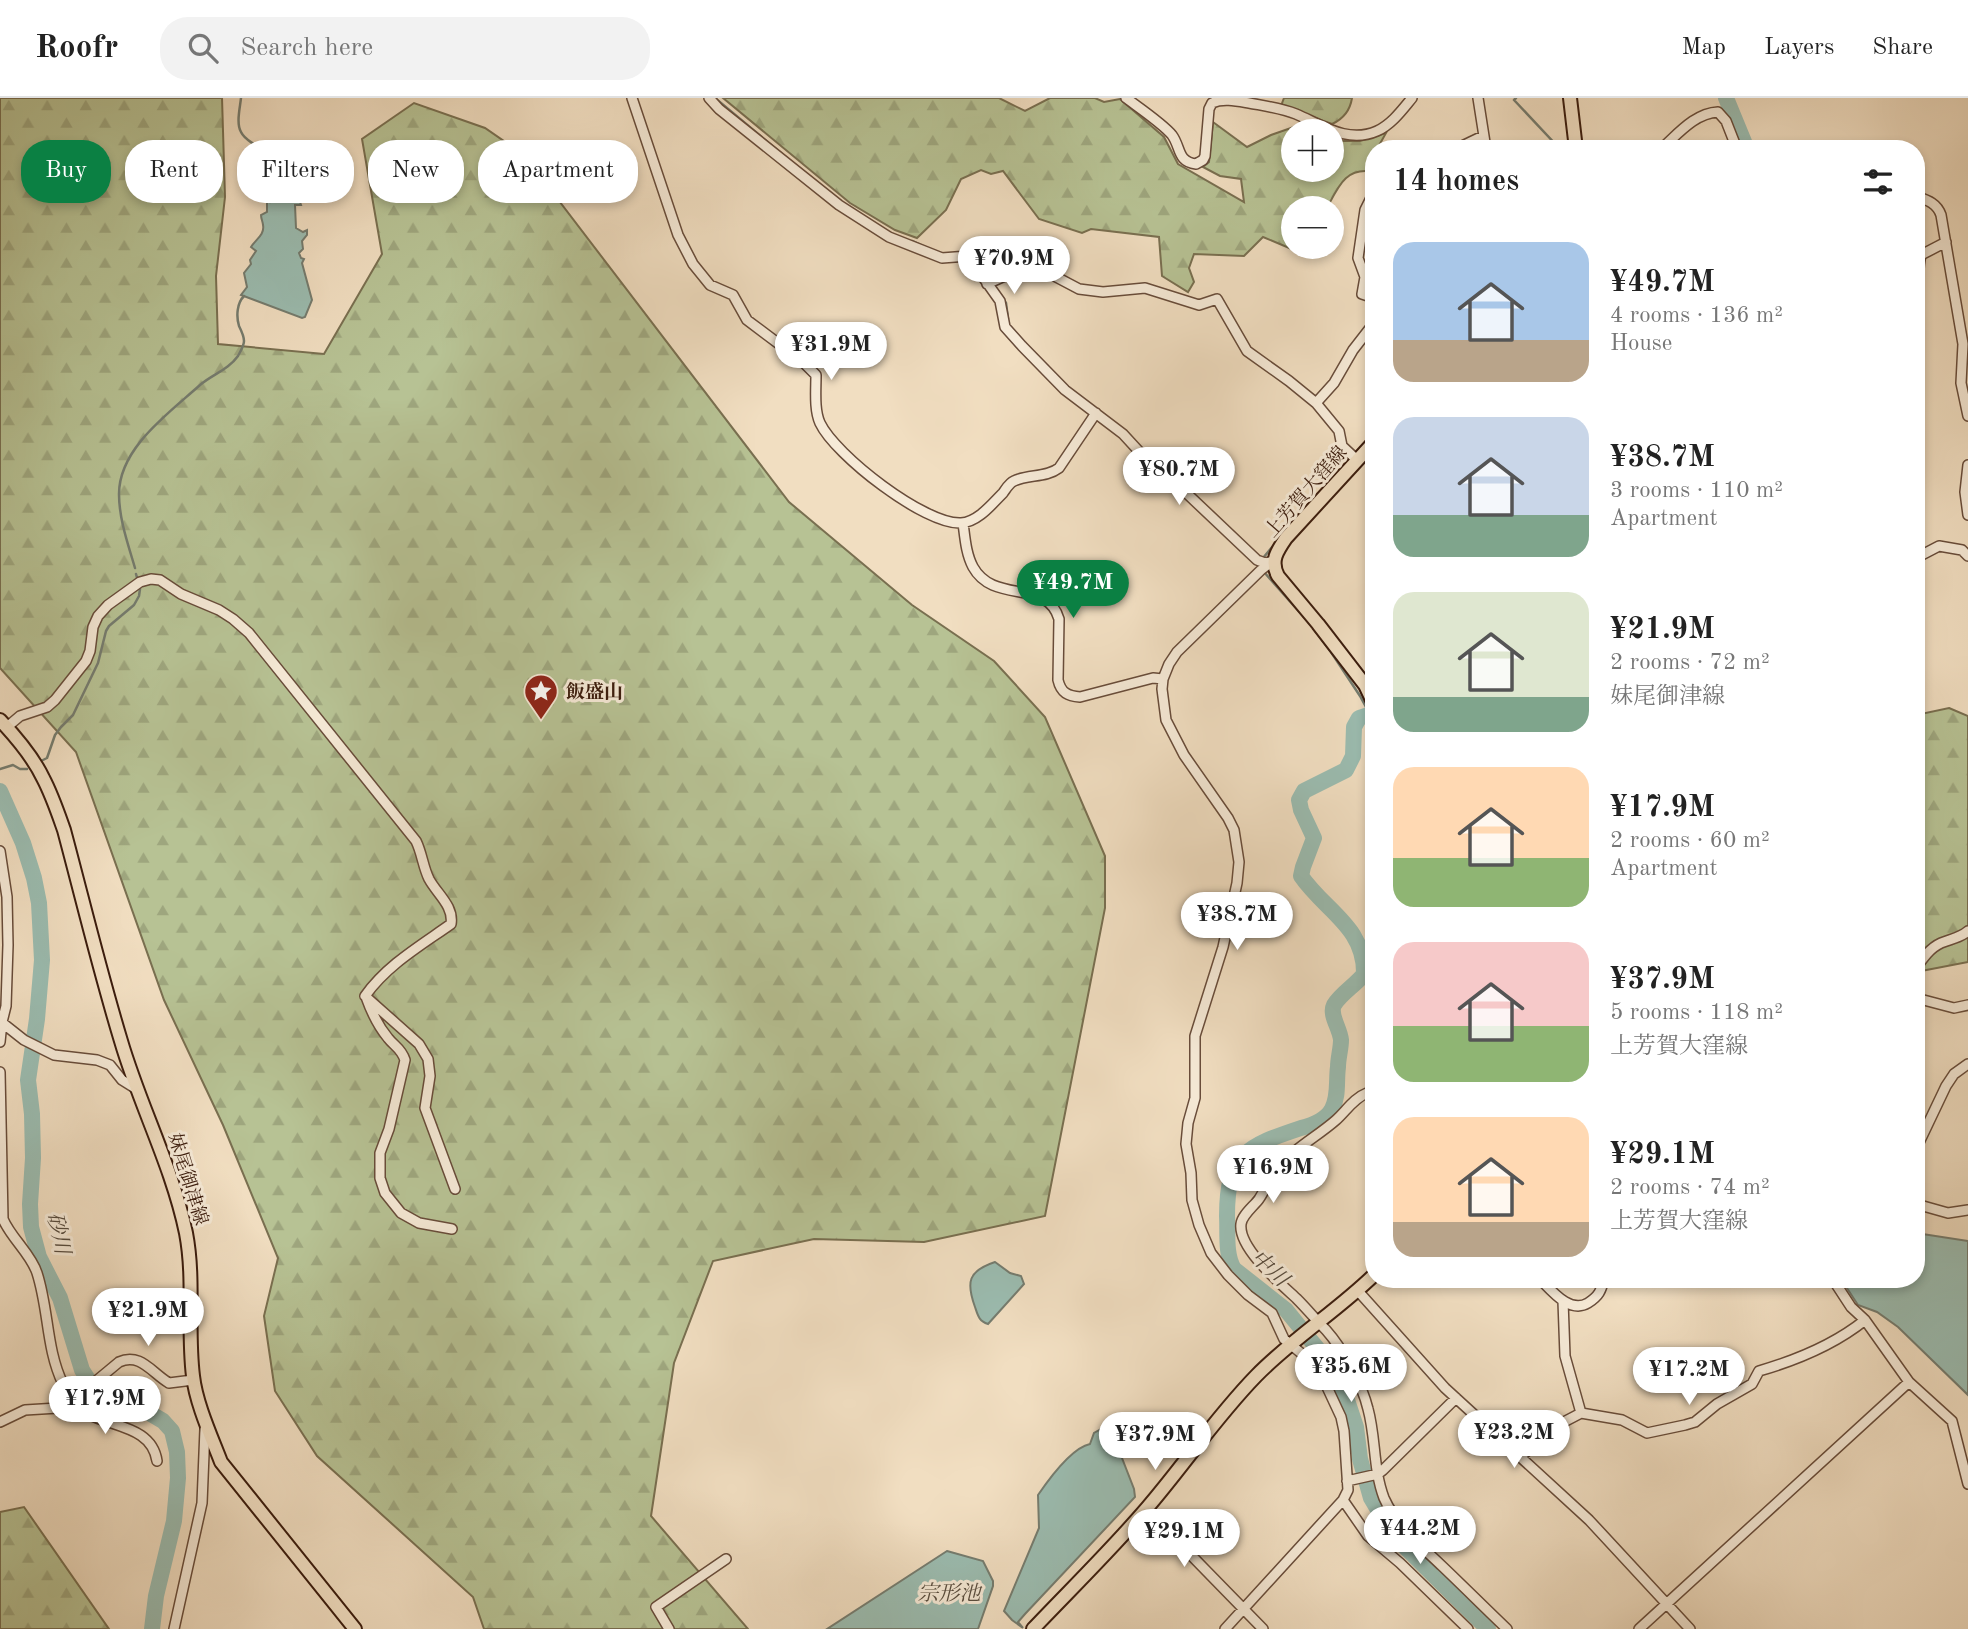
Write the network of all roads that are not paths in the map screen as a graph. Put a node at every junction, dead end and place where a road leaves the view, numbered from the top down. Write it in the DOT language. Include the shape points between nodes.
graph roads {
  1 [pos="632,98"];
  2 [pos="709,98"];
  3 [pos="1126,98"];
  4 [pos="1412,98"];
  5 [pos="1478,98"];
  6 [pos="1570,98"];
  7 [pos="1483,136"];
  8 [pos="1475,140"];
  9 [pos="1484,140"];
  10 [pos="1575,140"];
  11 [pos="1671,140"];
  12 [pos="1733,140"];
  13 [pos="1925,199"];
  14 [pos="1365,210"];
  15 [pos="1946,242"];
  16 [pos="1925,254"];
  17 [pos="1365,277"];
  18 [pos="1365,277"];
  19 [pos="989,283"];
  20 [pos="1365,295"];
  21 [pos="1365,335"];
  22 [pos="1316,403"];
  23 [pos="1095,415"];
  24 [pos="1968,416"];
  25 [pos="1365,452"];
  26 [pos="1357,460"];
  27 [pos="1968,465"];
  28 [pos="1968,515"];
  29 [pos="963,523"];
  30 [pos="1925,553"];
  31 [pos="1968,556"];
  32 [pos="1266,567"];
  33 [pos="1163,679"];
  34 [pos="1365,688"];
  35 [pos="3,724"];
  36 [pos="0,851"];
  37 [pos="1968,931"];
  38 [pos="1925,955"];
  39 [pos="365,996"];
  40 [pos="1925,1000"];
  41 [pos="1968,1005"];
  42 [pos="1,1021"];
  43 [pos="0,1042"];
  44 [pos="1968,1064"];
  45 [pos="0,1072"];
  46 [pos="139,1091"];
  47 [pos="1365,1094"];
  48 [pos="1925,1130"];
  49 [pos="455,1189"];
  50 [pos="1925,1205"];
  51 [pos="1968,1210"];
  52 [pos="452,1228"];
  53 [pos="1365,1284"];
  54 [pos="1549,1288"];
  55 [pos="1601,1288"];
  56 [pos="1838,1288"];
  57 [pos="1358,1291"];
  58 [pos="1563,1301"];
  59 [pos="1865,1320"];
  60 [pos="1317,1325"];
  61 [pos="1293,1343"];
  62 [pos="193,1380"];
  63 [pos="1909,1382"];
  64 [pos="1456,1398"];
  65 [pos="74,1399"];
  66 [pos="1581,1413"];
  67 [pos="206,1420"];
  68 [pos="0,1422"];
  69 [pos="1955,1430"];
  70 [pos="1521,1456"];
  71 [pos="1968,1458"];
  72 [pos="158,1461"];
  73 [pos="1376,1474"];
  74 [pos="1350,1480"];
  75 [pos="1968,1484"];
  76 [pos="1343,1500"];
  77 [pos="1146,1509"];
  78 [pos="726,1559"];
  79 [pos="1667,1603"];
  80 [pos="1244,1608"];
  81 [pos="174,1629"];
  82 [pos="355,1629"];
  83 [pos="669,1629"];
  84 [pos="1033,1629"];
  85 [pos="1225,1629"];
  86 [pos="1263,1629"];
  87 [pos="1468,1629"];
  88 [pos="1507,1629"];
  89 [pos="1639,1629"];
  90 [pos="1690,1629"];
  1 -- 29 [label="street" via="678,234 700,274 710,285 733,295 747,320 816,375 820,424 860,469 914,507"];
  2 -- 19 [label="street" via="839,205 889,237 933,256 968,256"];
  3 -- 4 [label="street" via="1172,135 1185,161 1196,164 1205,156 1209,109 1216,100 1272,107 1353,136 1385,126"];
  5 -- 7 [label="street"];
  6 -- 10 [label="main road"];
  7 -- 8 [label="street"];
  7 -- 9 [label="street"];
  11 -- 12 [label="street" via="1698,117 1718,112"];
  13 -- 15 [label="street" via="1939,209"];
  14 -- 17 [label="street" via="1358,258"];
  15 -- 16 [label="street"];
  15 -- 24 [label="street" via="1964,344 1961,383"];
  18 -- 20 [label="street"];
  19 -- 22 [label="street" via="1042,270 1079,289 1145,288 1199,304 1217,299 1247,351"];
  19 -- 23 [label="street" via="1000,301 1006,328"];
  21 -- 22 [label="street" via="1335,383"];
  22 -- 26 [label="street" via="1339,431 1342,446"];
  23 -- 29 [label="street" via="1059,468 1012,482 986,510"];
  23 -- 32 [label="street" via="1123,434"];
  25 -- 26 [label="main road, 上芳賀大窪線"];
  26 -- 32 [label="main road, 上芳賀大窪線" via="1286,538"];
  27 -- 28 [label="street"];
  29 -- 33 [label="street" via="969,559 980,576 1002,590 1052,604 1059,619 1058,680 1064,693 1080,697"];
  30 -- 31 [label="street" via="1939,546 1962,550"];
  32 -- 33 [label="street" via="1178,652"];
  32 -- 34 [label="main road, 上芳賀大窪線" via="1274,568"];
  33 -- 61 [label="street" via="1166,720 1184,755 1228,818 1239,862 1223,947 1195,1036 1195,1098 1186,1144 1192,1200 1212,1253 1248,1295 1272,1313 1284,1339"];
  35 -- 39 [label="street" via="55,700 86,661 98,616 138,583 156,578 233,619 416,841 430,881 447,903 451,924 391,966"];
  35 -- 46 [label="main road, 妹尾御津線" via="43,778 64,830 121,1043"];
  36 -- 42 [label="street" via="8,945 6,1006"];
  37 -- 38 [label="street" via="1937,944"];
  39 -- 49 [label="street" via="419,1044 428,1059 425,1108"];
  39 -- 52 [label="street" via="405,1060 380,1153 385,1193 401,1213 419,1223"];
  40 -- 41 [label="street" via="1954,1008"];
  42 -- 43 [label="street"];
  42 -- 46 [label="street" via="24,1040 54,1055 110,1065"];
  44 -- 48 [label="street" via="1946,1086"];
  45 -- 65 [label="street" via="3,1219 36,1270 58,1374"];
  46 -- 62 [label="main road, 妹尾御津線" via="186,1231"];
  47 -- 60 [label="street" via="1282,1162 1241,1221 1243,1237 1255,1257"];
  50 -- 51 [label="street" via="1948,1213"];
  53 -- 57 [label="main road"];
  54 -- 58 [label="street"];
  55 -- 58 [label="street" via="1584,1306"];
  56 -- 59 [label="street"];
  57 -- 60 [label="main road"];
  57 -- 64 [label="street"];
  58 -- 66 [label="street" via="1565,1356"];
  59 -- 63 [label="street"];
  59 -- 66 [label="street" via="1822,1347 1759,1371 1752,1384 1695,1422 1647,1433 1622,1420"];
  60 -- 61 [label="main road"];
  60 -- 73 [label="street" via="1335,1343 1360,1386 1368,1410"];
  61 -- 74 [label="street" via="1320,1373 1341,1417"];
  61 -- 77 [label="main road" via="1238,1396"];
  62 -- 65 [label="street" via="169,1382 132,1358 119,1362"];
  62 -- 67 [label="main road, 妹尾御津線"];
  63 -- 69 [label="street" via="1948,1416"];
  63 -- 79 [label="street"];
  64 -- 70 [label="street"];
  64 -- 73 [label="street"];
  65 -- 68 [label="street" via="58,1408 25,1410"];
  65 -- 72 [label="street" via="86,1413 148,1440"];
  66 -- 70 [label="street"];
  67 -- 81 [label="street" via="202,1503"];
  67 -- 82 [label="main road, 妹尾御津線" via="221,1462"];
  69 -- 71 [label="street"];
  69 -- 75 [label="street"];
  70 -- 79 [label="street"];
  73 -- 74 [label="street"];
  73 -- 88 [label="street" via="1389,1507 1409,1534"];
  74 -- 76 [label="street"];
  76 -- 80 [label="street"];
  76 -- 87 [label="street" via="1368,1536"];
  77 -- 80 [label="street"];
  77 -- 84 [label="main road"];
  78 -- 83 [label="street" via="656,1607"];
  79 -- 89 [label="street"];
  79 -- 90 [label="street"];
  80 -- 85 [label="street"];
  80 -- 86 [label="street"];
}
